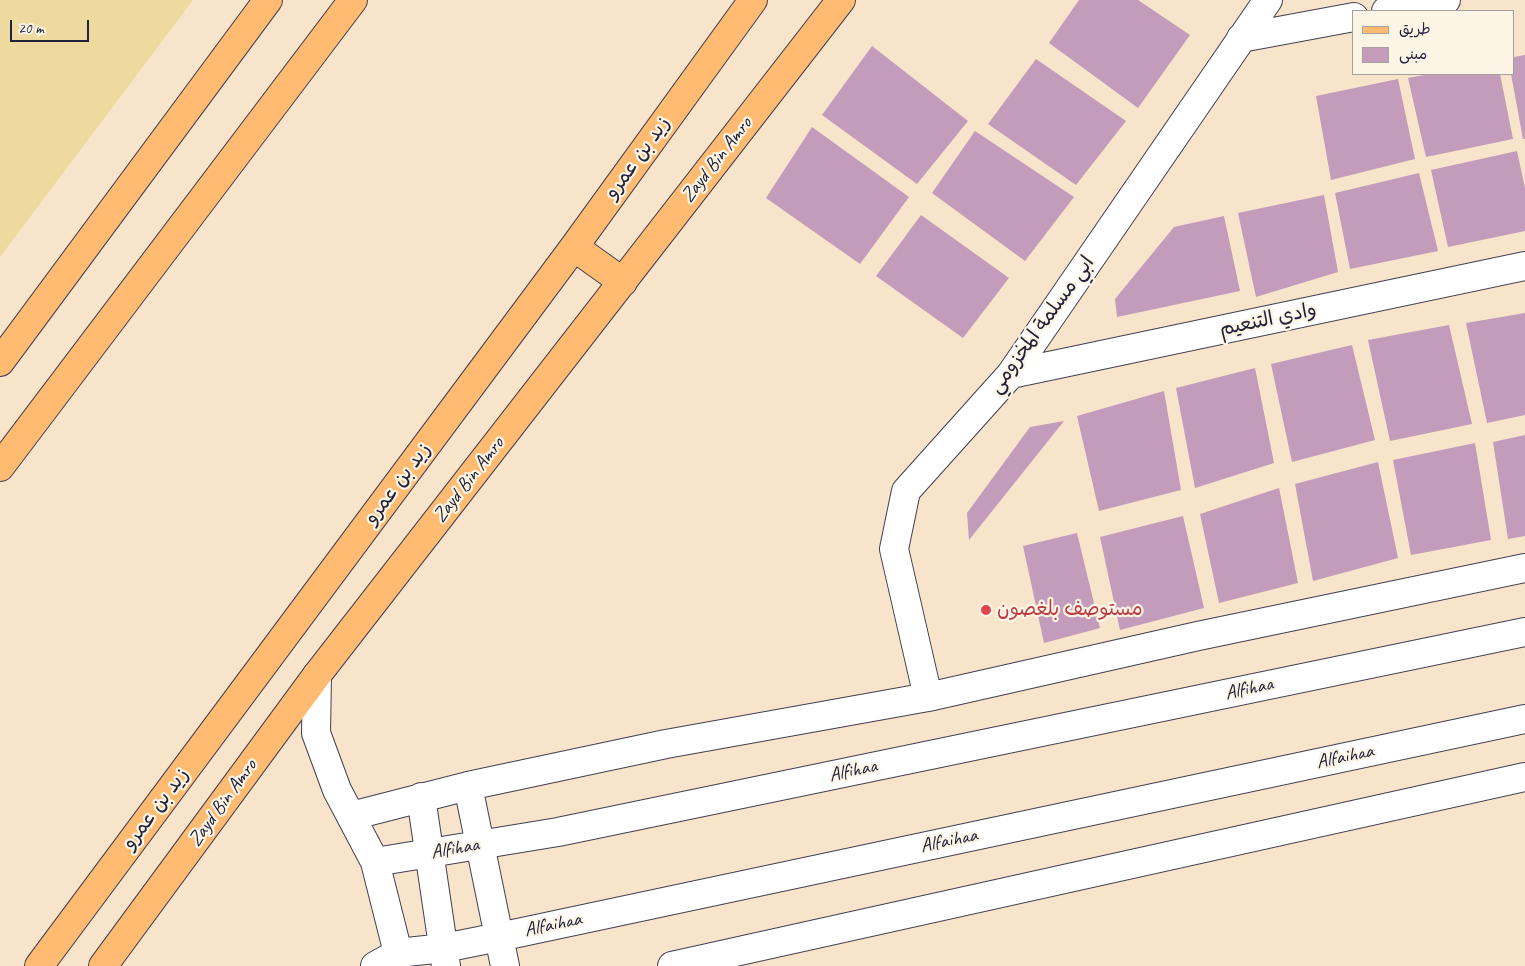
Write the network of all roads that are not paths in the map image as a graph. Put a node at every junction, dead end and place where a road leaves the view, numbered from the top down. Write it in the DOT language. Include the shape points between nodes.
graph roads {
  1 [pos="268,0"];
  2 [pos="353,0"];
  3 [pos="739,0"];
  4 [pos="753,0"];
  5 [pos="841,0"];
  6 [pos="1446,0"];
  7 [pos="1265,1"];
  8 [pos="1391,10"];
  9 [pos="1352,17"];
  10 [pos="1241,38"];
  11 [pos="681,98"];
  12 [pos="574,247"];
  13 [pos="1525,266"];
  14 [pos="623,282"];
  15 [pos="0,362"];
  16 [pos="1012,374"];
  17 [pos="0,467"];
  18 [pos="1525,568"];
  19 [pos="1525,632"];
  20 [pos="317,675"];
  21 [pos="928,697"];
  22 [pos="1525,719"];
  23 [pos="1525,777"];
  24 [pos="468,786"];
  25 [pos="421,797"];
  26 [pos="351,816"];
  27 [pos="480,844"];
  28 [pos="430,854"];
  29 [pos="375,862"];
  30 [pos="499,936"];
  31 [pos="445,957"];
  32 [pos="387,960"];
  33 [pos="39,966"];
  34 [pos="103,966"];
  35 [pos="505,966"];
  36 [pos="672,966"];
  1 -- 15 [label="main road"];
  2 -- 17 [label="main road"];
  3 -- 11 [label="main road"];
  4 -- 11 [label="main road, زيد بن عمرو"];
  5 -- 14 [label="main road, Zayd Bin Amro"];
  6 -- 8 [label="street"];
  7 -- 10 [label="street, ابي مسلمة المخزومي"];
  9 -- 10 [label="street"];
  10 -- 16 [label="street, ابي مسلمة المخزومي"];
  11 -- 12 [label="main road, زيد بن عمرو"];
  12 -- 14 [label="main road"];
  12 -- 33 [label="main road, زيد بن عمرو"];
  13 -- 16 [label="street, وادي التنعيم"];
  14 -- 20 [label="main road, Zayd Bin Amro"];
  16 -- 21 [label="street, ابي مسلمة المخزومي" via="906,490 894,549"];
  18 -- 21 [label="street" via="1207,634"];
  19 -- 27 [label="street, Alfihaa" via="558,832"];
  20 -- 26 [label="street" via="316,732 337,790"];
  20 -- 34 [label="main road, Zayd Bin Amro"];
  21 -- 24 [label="street" via="666,744"];
  22 -- 30 [label="street, Alfaihaa"];
  23 -- 36 [label="street"];
  24 -- 25 [label="street"];
  24 -- 27 [label="street"];
  25 -- 26 [label="street"];
  25 -- 28 [label="street"];
  26 -- 29 [label="street"];
  27 -- 28 [label="street, Alfihaa"];
  27 -- 30 [label="street"];
  28 -- 29 [label="street, Alfihaa"];
  28 -- 31 [label="street"];
  29 -- 32 [label="street"];
  30 -- 31 [label="street, Alfaihaa"];
  30 -- 35 [label="street"];
  31 -- 32 [label="street, Alfaihaa"];
}
